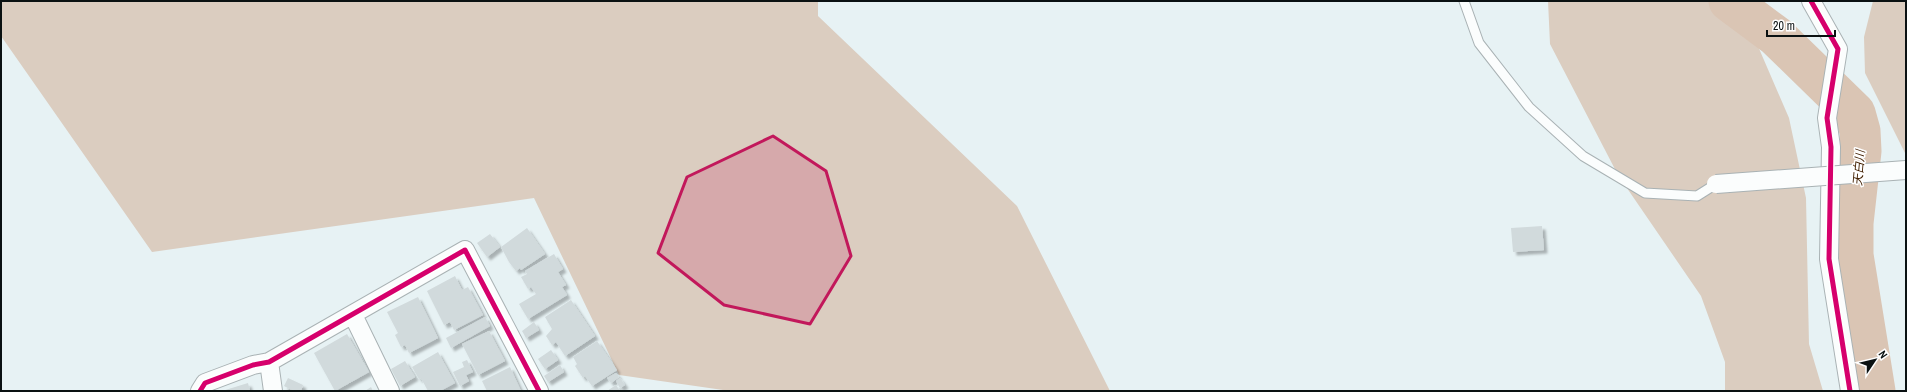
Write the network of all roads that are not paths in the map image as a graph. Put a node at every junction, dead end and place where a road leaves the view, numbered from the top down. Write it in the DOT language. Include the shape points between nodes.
graph roads {
  1 [pos="1464,1"];
  2 [pos="1811,1"];
  3 [pos="1906,170"];
  4 [pos="1716,184"];
  5 [pos="353,314"];
  6 [pos="269,362"];
  7 [pos="200,391"];
  8 [pos="273,391"];
  9 [pos="390,391"];
  10 [pos="538,391"];
  11 [pos="1850,391"];
  1 -- 4 [label="lane" via="1479,43 1529,107 1583,156 1645,193 1697,196"];
  2 -- 11 [label="street" via="1838,49 1827,118 1831,147 1829,259"];
  3 -- 4 [label="street, bridge"];
  5 -- 6 [label="street"];
  5 -- 9 [label="street"];
  5 -- 10 [label="street" via="465,250"];
  6 -- 7 [label="street" via="204,382"];
  6 -- 8 [label="street"];
}
